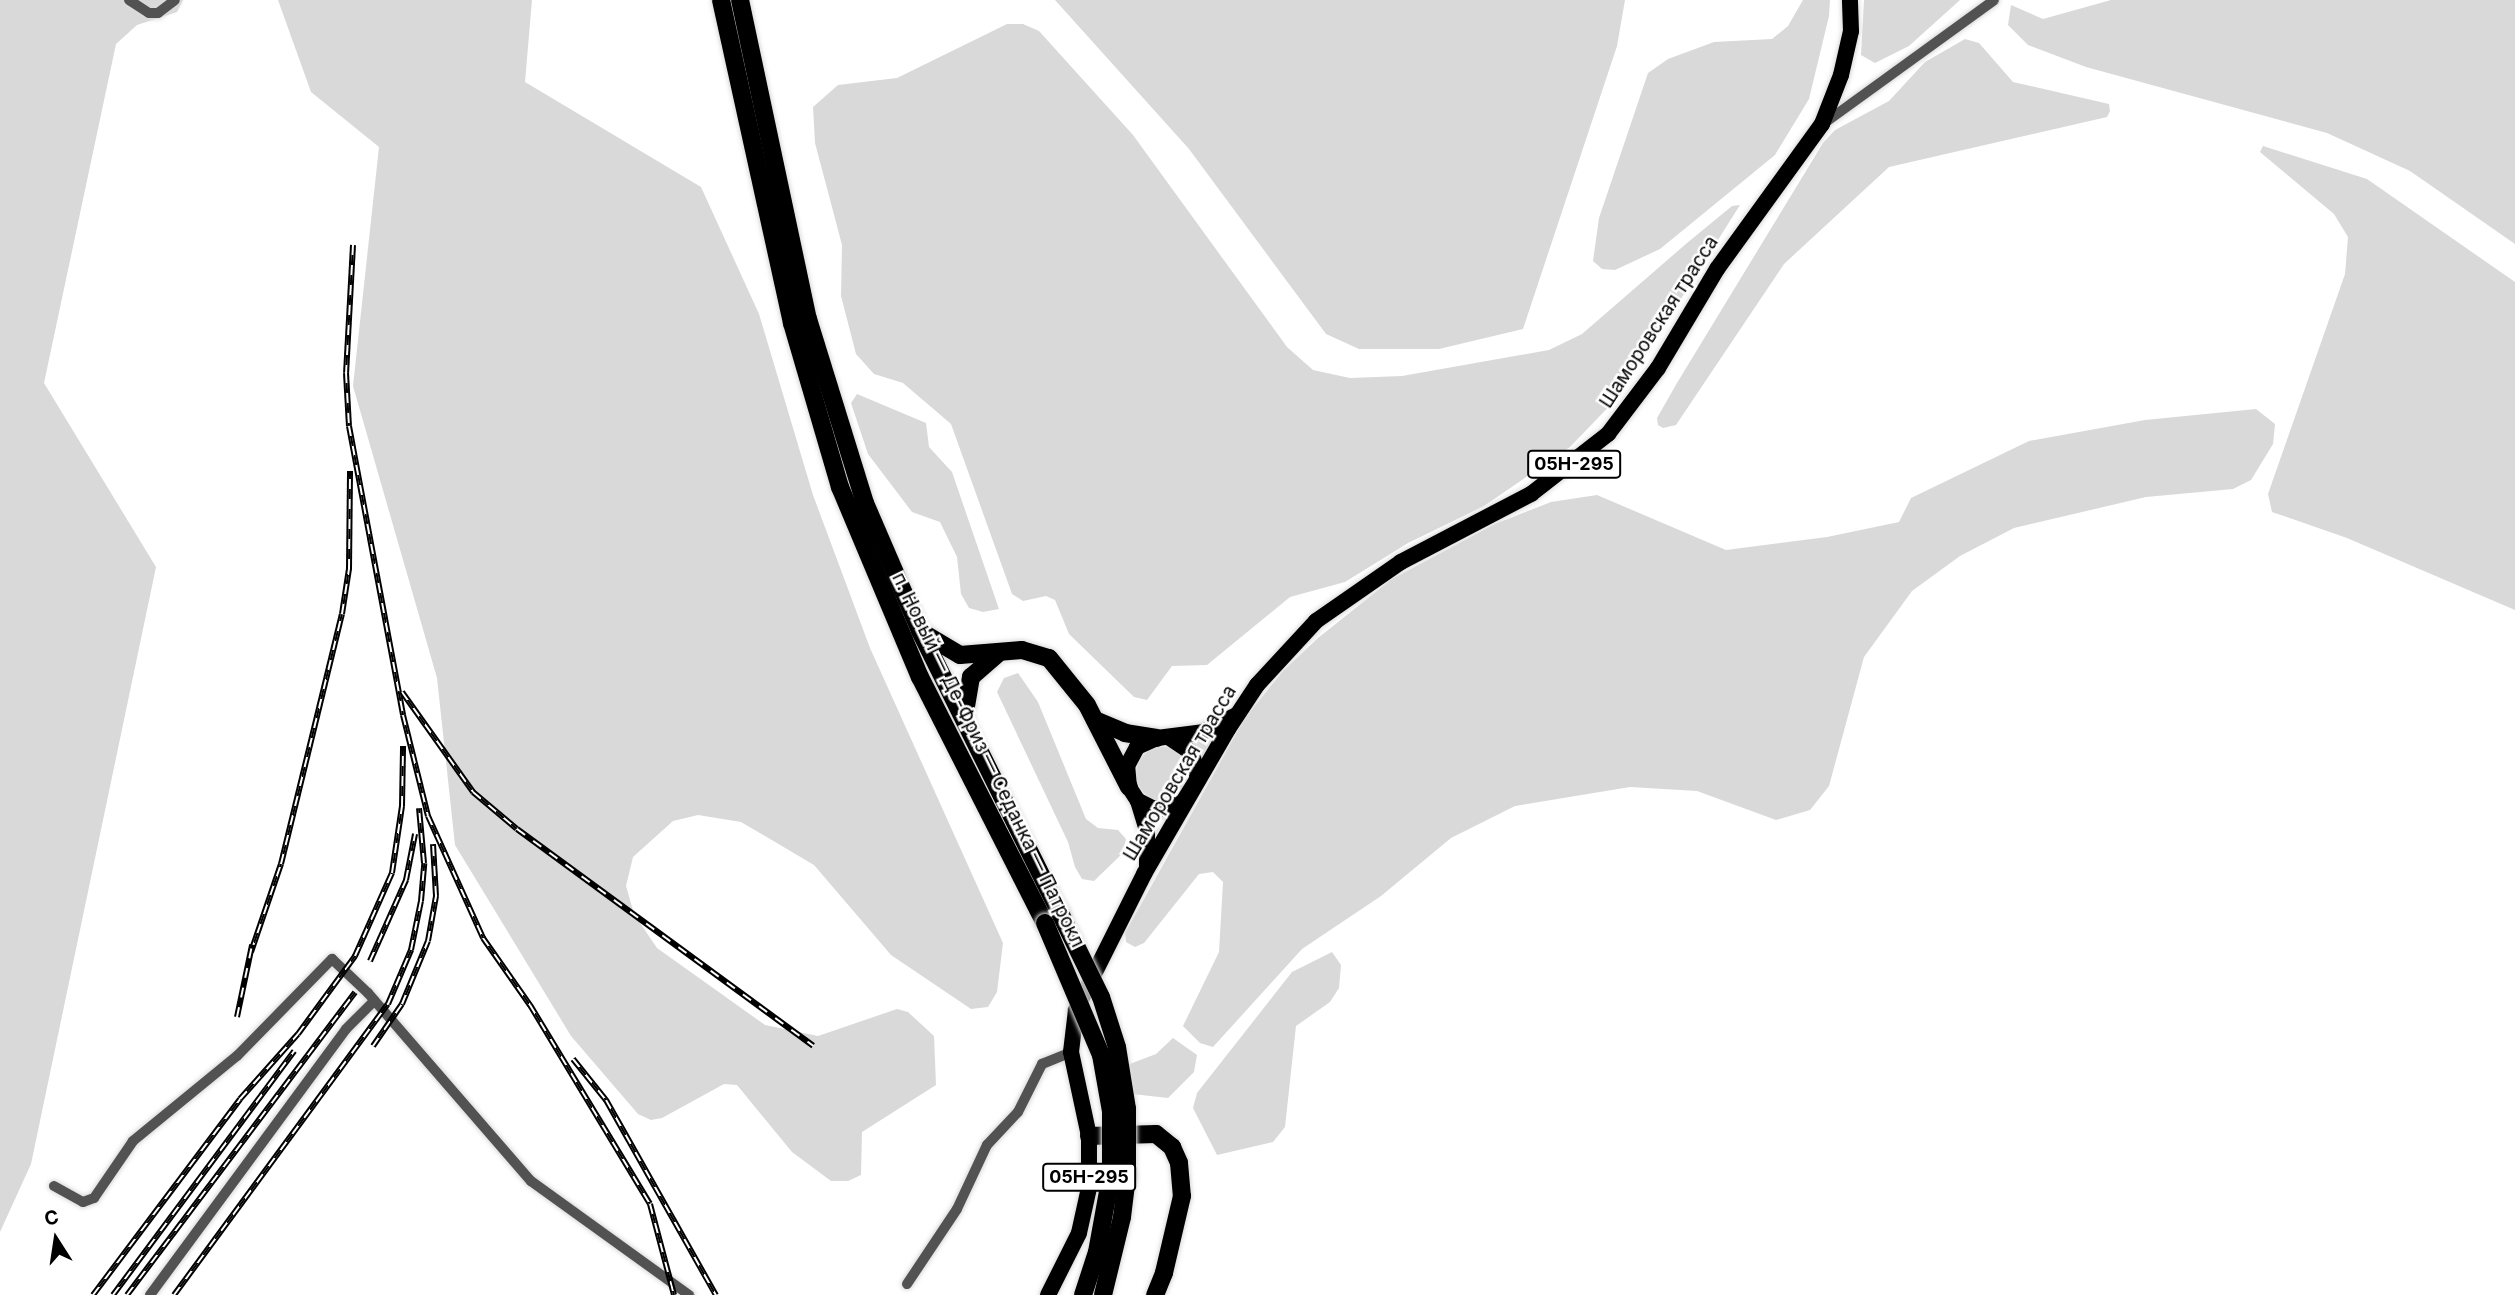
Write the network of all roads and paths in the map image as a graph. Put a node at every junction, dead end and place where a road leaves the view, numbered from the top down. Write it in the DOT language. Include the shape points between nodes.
graph roads {
  1 [pos="129,0"];
  2 [pos="175,0"];
  3 [pos="721,0"];
  4 [pos="740,0"];
  5 [pos="1850,0"];
  6 [pos="1994,0"];
  7 [pos="1822,124"];
  8 [pos="920,631"];
  9 [pos="1000,652"];
  10 [pos="1239,713"];
  11 [pos="964,718"];
  12 [pos="1095,720"];
  13 [pos="1163,738"];
  14 [pos="1194,790"];
  15 [pos="1133,794"];
  16 [pos="1144,874"];
  17 [pos="1052,918"];
  18 [pos="374,1001"];
  19 [pos="1071,1052"];
  20 [pos="1089,1136"];
  21 [pos="1119,1175"];
  22 [pos="54,1186"];
  23 [pos="907,1284"];
  24 [pos="150,1295"];
  25 [pos="689,1295"];
  26 [pos="1048,1295"];
  27 [pos="1083,1295"];
  28 [pos="1103,1295"];
  29 [pos="1155,1295"];
  1 -- 2 [label="street" via="149,13"];
  3 -- 17 [label="highway, п. Новый — Де-Фриз — Седанка — Патрокл" via="792,323 840,487 920,677"];
  4 -- 8 [label="highway, п. Новый — Де-Фриз — Седанка — Патрокл" via="808,319 865,503"];
  5 -- 7 [label="main road, Шаморовская трасса / 05Н-295" via="1851,31 1841,75"];
  6 -- 7 [label="street"];
  7 -- 10 [label="main road, Шаморовская трасса / 05Н-295" via="1717,270 1658,368 1608,434 1531,494 1357,590 1282,654"];
  8 -- 9 [label="highway" via="960,655"];
  8 -- 11 [label="highway, п. Новый — Де-Фриз — Седанка — Патрокл"];
  9 -- 11 [label="highway" via="971,677"];
  9 -- 12 [label="highway" via="1030,651 1049,659 1063,670"];
  10 -- 13 [label="main road, 05Н-295" via="1203,732"];
  10 -- 14 [label="main road, Шаморовская трасса / 05Н-295"];
  11 -- 17 [label="highway, п. Новый — Де-Фриз — Седанка — Патрокл"];
  12 -- 13 [label="highway, 05Н-295" via="1125,733"];
  12 -- 15 [label="highway"];
  13 -- 14 [label="main road" via="1192,753 1197,765"];
  13 -- 15 [label="main road, 05Н-295" via="1130,756"];
  14 -- 15 [label="main road, 05Н-295" via="1168,809 1152,808"];
  14 -- 16 [label="main road, Шаморовская трасса / 05Н-295"];
  15 -- 16 [label="main road, 05Н-295" via="1148,840"];
  16 -- 19 [label="main road, Шаморовская трасса / 05Н-295" via="1084,990 1070,1036"];
  17 -- 21 [label="highway, п. Новый — Де-Фриз — Седанка — Патрокл, bridge" via="1101,1055"];
  18 -- 22 [label="street" via="332,959 237,1056 133,1141 94,1198 83,1202"];
  18 -- 24 [label="street" via="346,1029"];
  18 -- 25 [label="street" via="531,1181"];
  19 -- 20 [label="main road, 05Н-295"];
  19 -- 23 [label="street" via="1042,1064 1018,1112 987,1145 957,1209"];
  20 -- 26 [label="main road, 05Н-295" via="1089,1188 1079,1233"];
  20 -- 29 [label="highway, 05Н-295" via="1156,1134 1172,1147 1179,1163 1180,1209"];
  21 -- 27 [label="highway, п. Новый — Де-Фриз — Седанка — Патрокл"];
  21 -- 28 [label="highway" via="1122,1217"];
}
